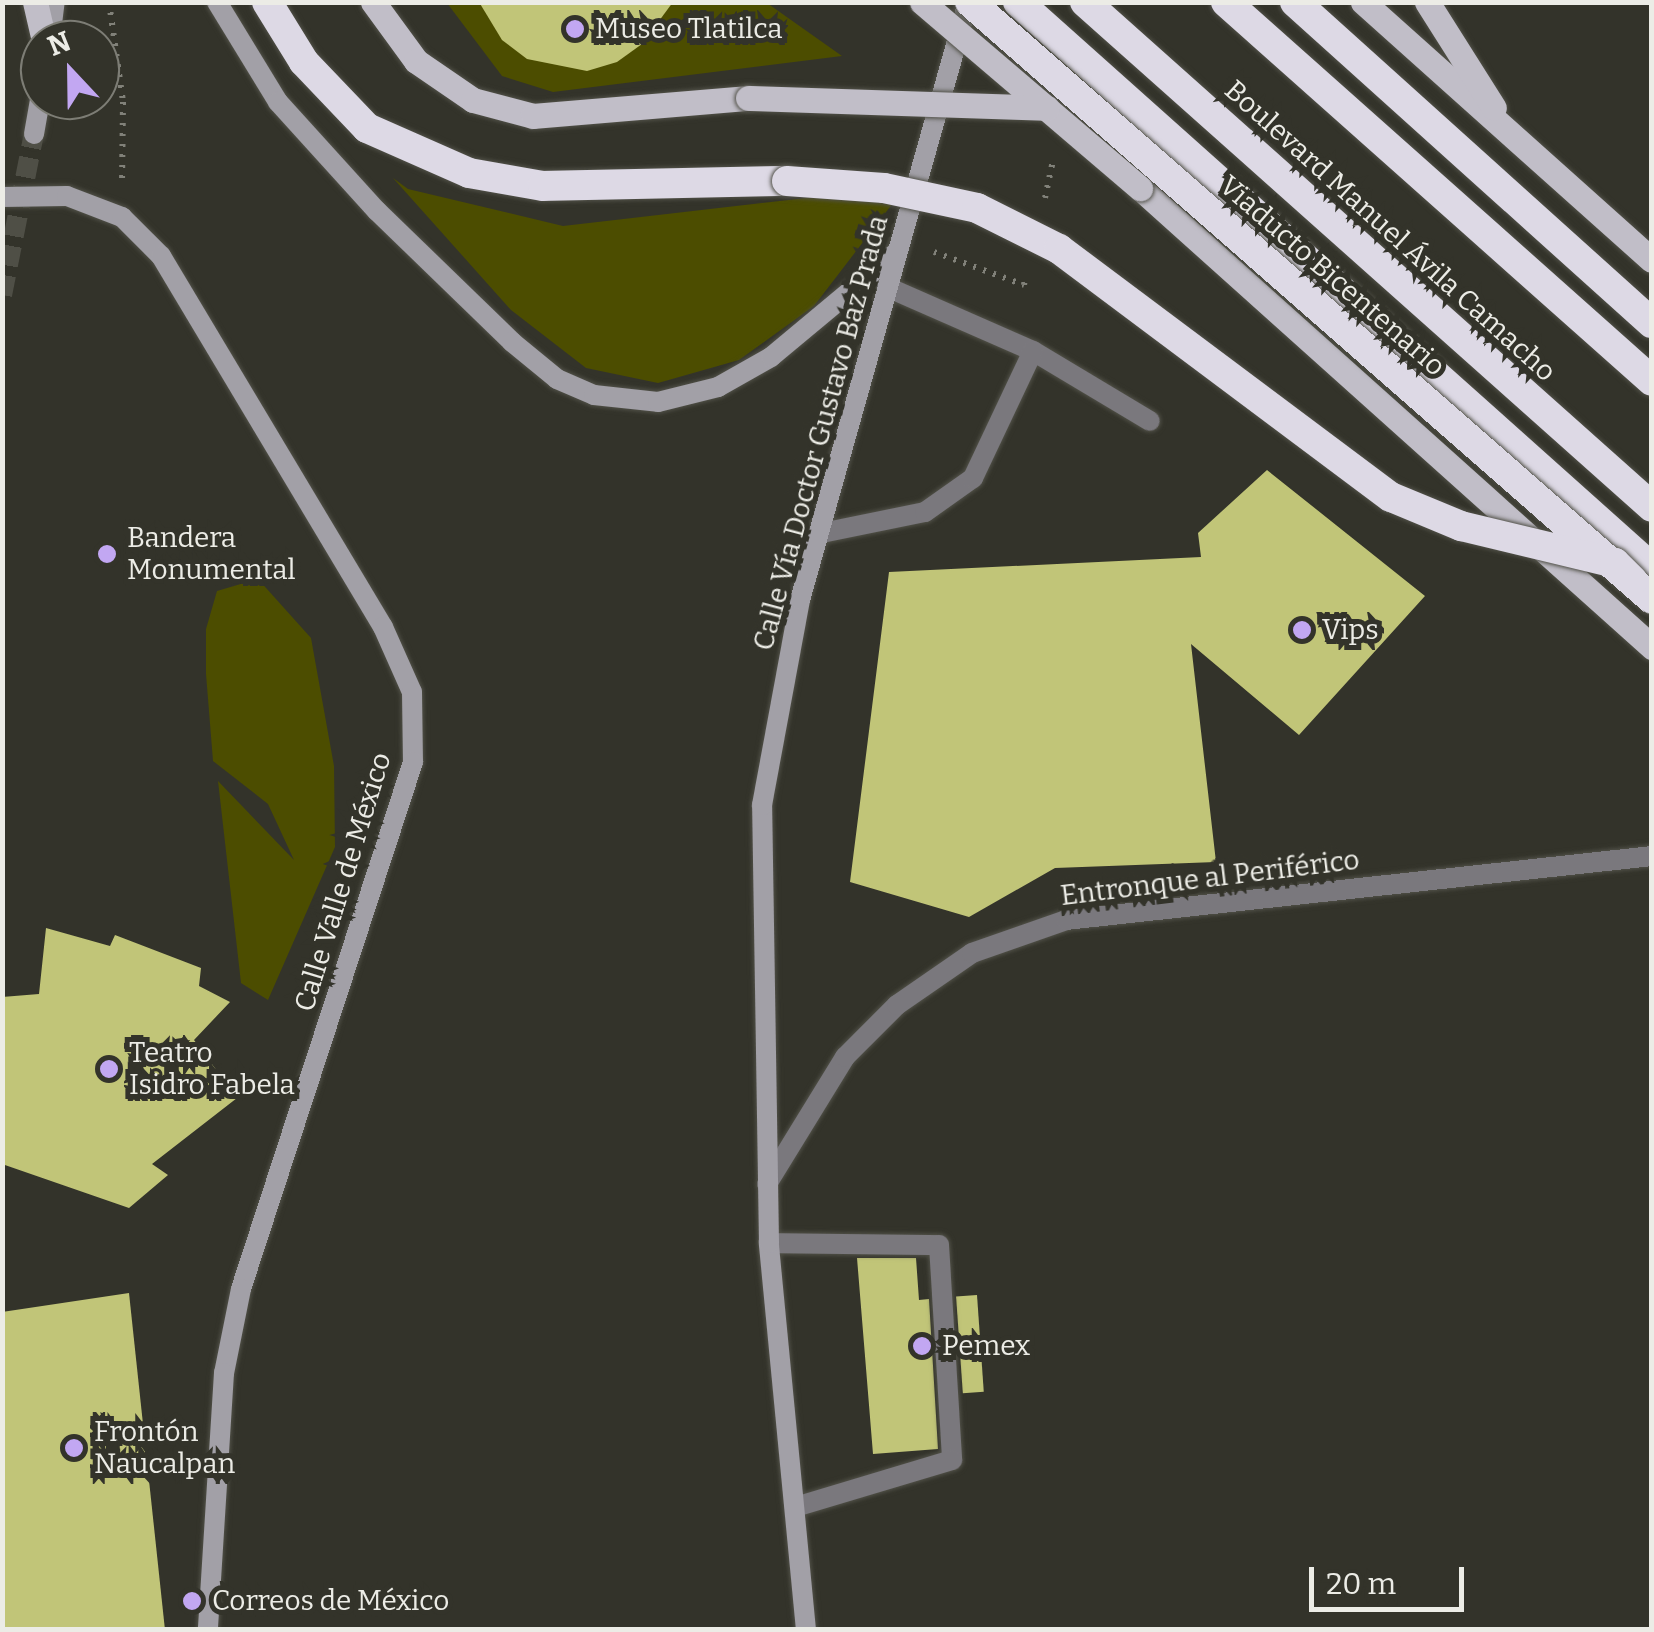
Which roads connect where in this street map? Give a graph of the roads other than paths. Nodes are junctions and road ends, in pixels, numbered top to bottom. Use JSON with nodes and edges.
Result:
{"nodes":[{"id":1,"x":217,"y":2,"type":"edge"},
{"id":2,"x":267,"y":2,"type":"edge"},
{"id":3,"x":373,"y":2,"type":"edge"},
{"id":4,"x":922,"y":2,"type":"edge"},
{"id":5,"x":969,"y":2,"type":"edge"},
{"id":6,"x":1018,"y":2,"type":"edge"},
{"id":7,"x":1084,"y":2,"type":"edge"},
{"id":8,"x":1226,"y":2,"type":"edge"},
{"id":9,"x":1295,"y":2,"type":"edge"},
{"id":10,"x":1363,"y":2,"type":"edge"},
{"id":11,"x":1427,"y":2,"type":"edge"},
{"id":12,"x":1047,"y":108,"type":"junction"},
{"id":13,"x":36,"y":120,"type":"edge"},
{"id":14,"x":34,"y":134,"type":"tunnel mouth"},
{"id":15,"x":1513,"y":138,"type":"junction"},
{"id":16,"x":2,"y":197,"type":"edge"},
{"id":17,"x":896,"y":253,"type":"junction"},
{"id":18,"x":1652,"y":260,"type":"edge"},
{"id":19,"x":887,"y":287,"type":"junction"},
{"id":20,"x":1652,"y":322,"type":"edge"},
{"id":21,"x":1033,"y":351,"type":"junction"},
{"id":22,"x":1652,"y":380,"type":"edge"},
{"id":23,"x":1150,"y":421,"type":"dead end"},
{"id":24,"x":1652,"y":507,"type":"edge"},
{"id":25,"x":817,"y":534,"type":"junction"},
{"id":26,"x":1645,"y":582,"type":"edge"},
{"id":27,"x":1652,"y":647,"type":"edge"},
{"id":28,"x":1652,"y":856,"type":"edge"},
{"id":29,"x":767,"y":1184,"type":"junction"},
{"id":30,"x":769,"y":1243,"type":"junction"},
{"id":31,"x":794,"y":1507,"type":"junction"},
{"id":32,"x":208,"y":1630,"type":"edge"},
{"id":33,"x":806,"y":1630,"type":"edge"}],
"edges":[{"from":1,"to":17,"type":"main road"},
{"from":2,"to":26,"type":"highway","bridge":true},
{"from":3,"to":12,"type":"main road","bridge":true},
{"from":4,"to":12,"type":"main road","bridge":true},
{"from":5,"to":17,"type":"main road","name":"Calle Vía Doctor Gustavo Baz Prada"},
{"from":5,"to":26,"type":"highway","name":"Viaducto Bicentenario","bridge":true},
{"from":6,"to":26,"type":"highway"},
{"from":7,"to":24,"type":"highway","name":"Boulevard Manuel Ávila Camacho"},
{"from":8,"to":22,"type":"highway"},
{"from":9,"to":20,"type":"highway"},
{"from":10,"to":15,"type":"main road"},
{"from":11,"to":15,"type":"main road"},
{"from":12,"to":27,"type":"main road","bridge":true},
{"from":13,"to":14,"type":"main road"},
{"from":15,"to":18,"type":"main road"},
{"from":16,"to":32,"type":"main road","name":"Calle Valle de México"},
{"from":17,"to":19,"type":"main road","name":"Calle Vía Doctor Gustavo Baz Prada"},
{"from":19,"to":21,"type":"street"},
{"from":19,"to":25,"type":"main road","name":"Calle Vía Doctor Gustavo Baz Prada"},
{"from":21,"to":23,"type":"street"},
{"from":21,"to":25,"type":"street"},
{"from":25,"to":29,"type":"main road","name":"Calle Vía Doctor Gustavo Baz Prada"},
{"from":28,"to":29,"type":"street","name":"Entronque al Periférico"},
{"from":29,"to":30,"type":"main road","name":"Calle Vía Doctor Gustavo Baz Prada"},
{"from":30,"to":31,"type":"main road","name":"Calle Vía Doctor Gustavo Baz Prada"},
{"from":30,"to":31,"type":"street"},
{"from":31,"to":33,"type":"main road","name":"Calle Vía Doctor Gustavo Baz Prada"}]}
